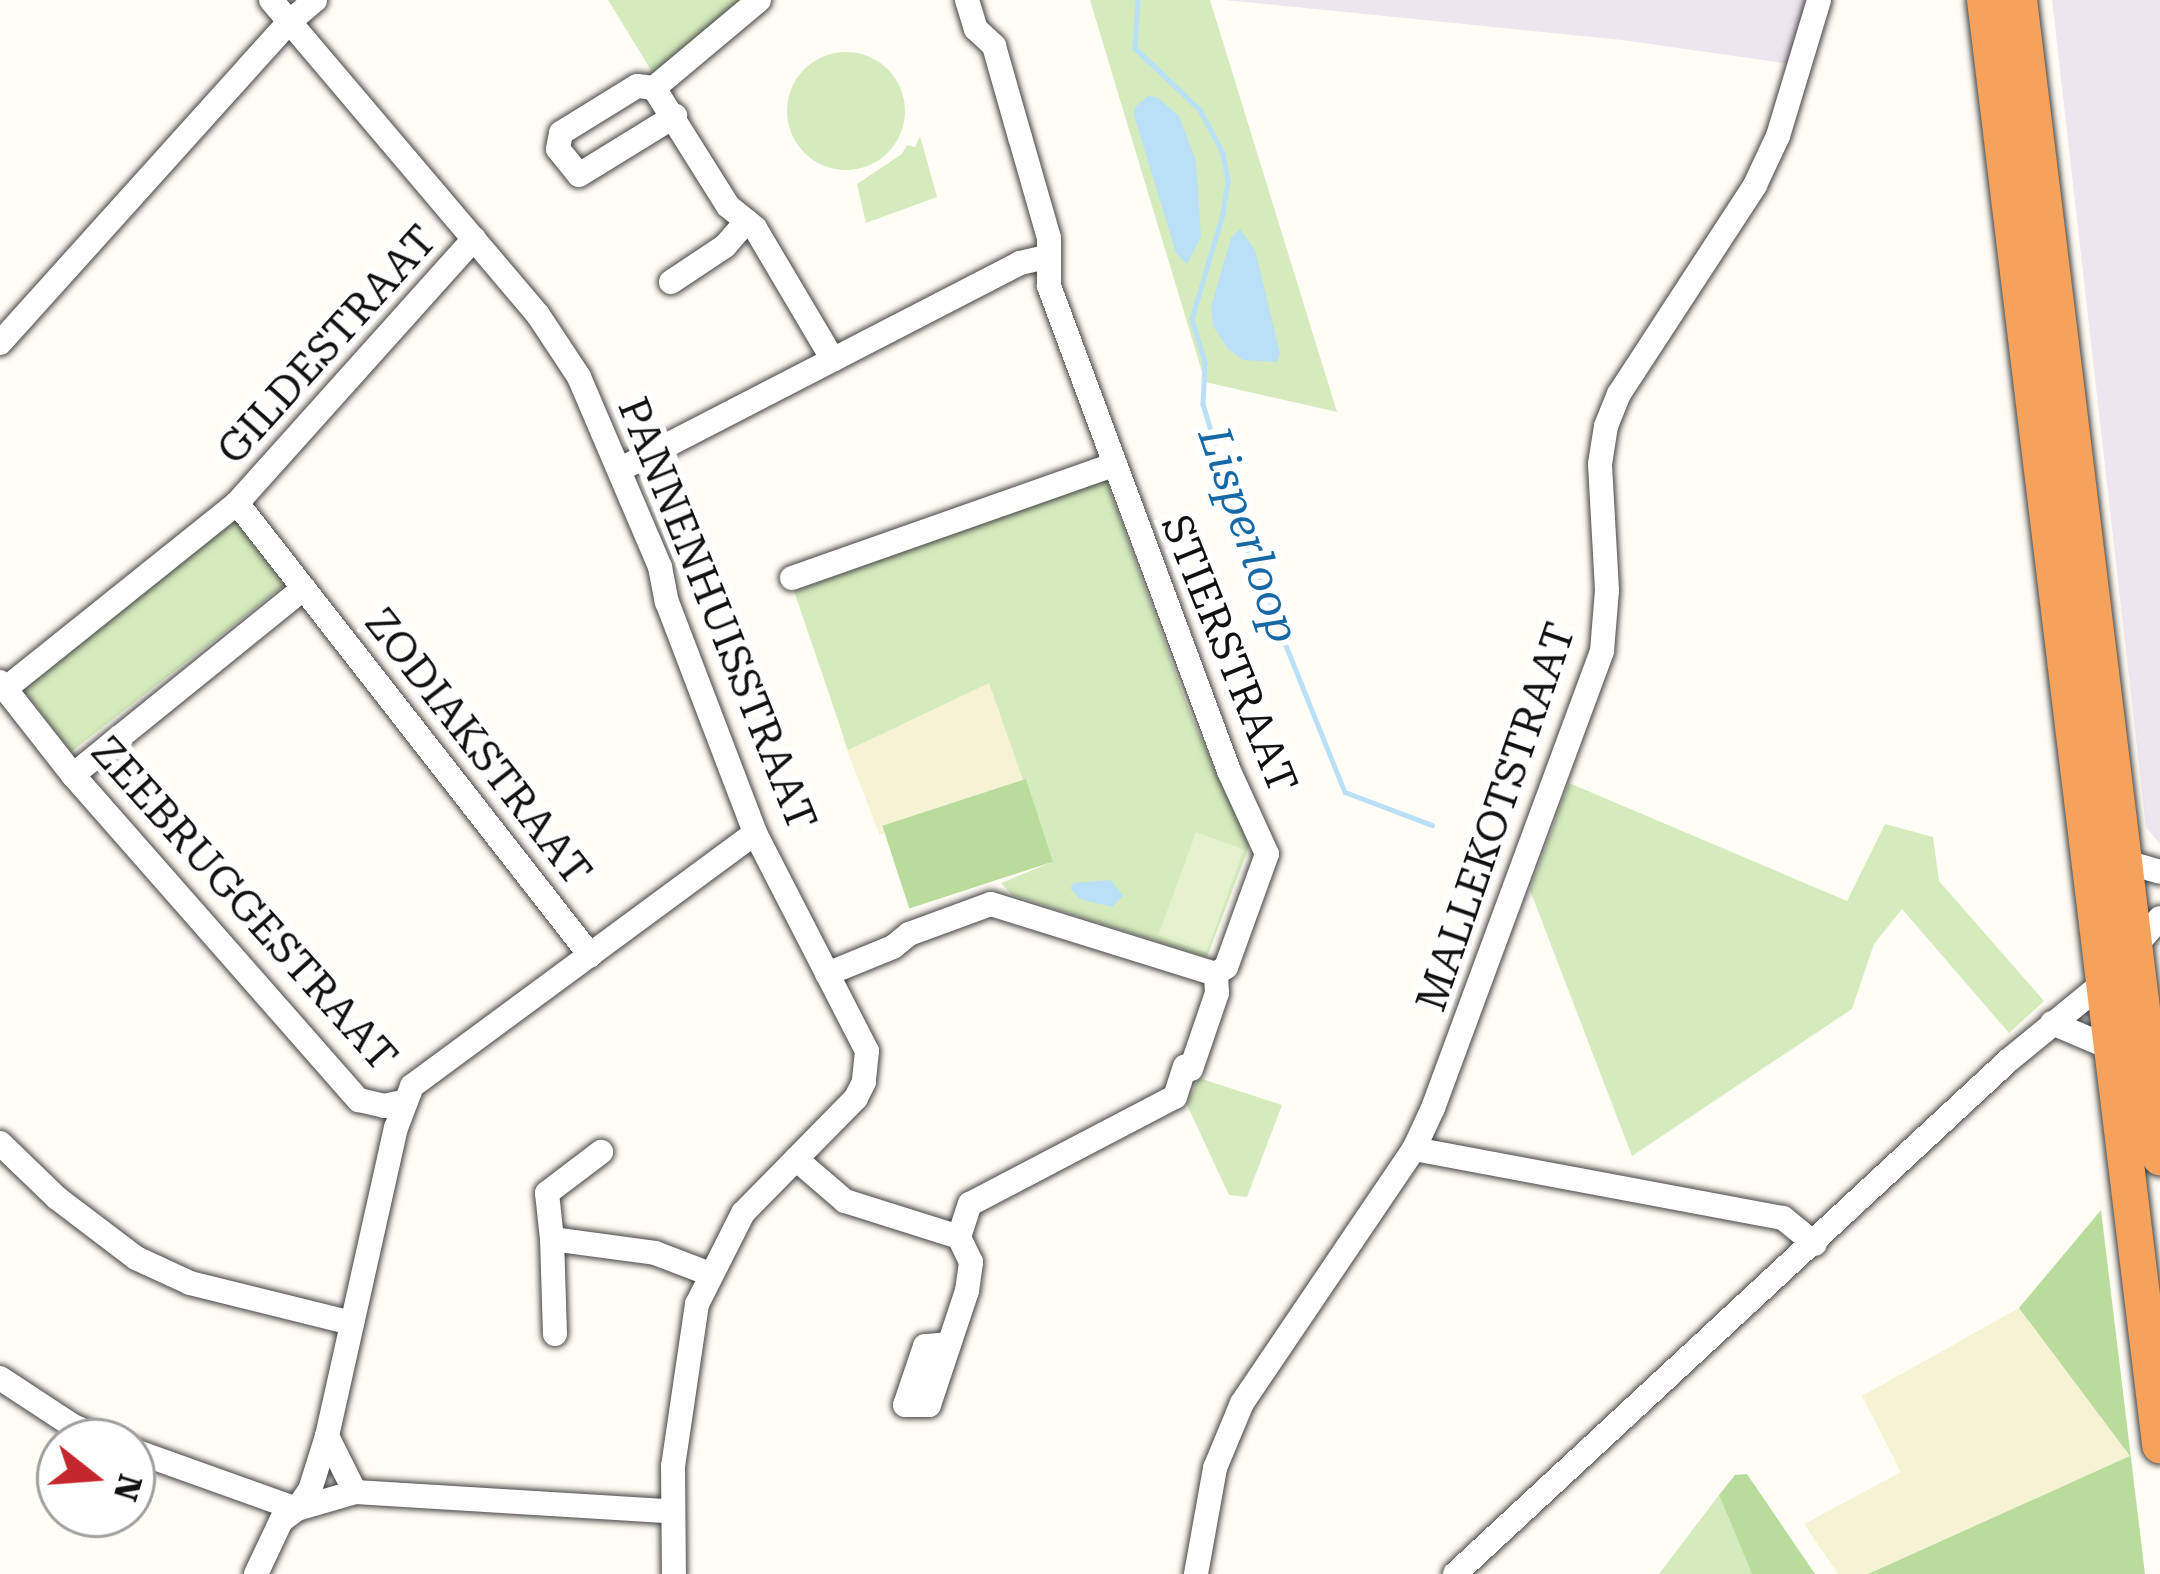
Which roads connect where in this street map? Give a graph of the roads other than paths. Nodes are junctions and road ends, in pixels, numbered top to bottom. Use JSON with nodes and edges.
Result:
{"nodes":[{"id":1,"x":271,"y":0,"type":"edge"},
{"id":2,"x":315,"y":0,"type":"edge"},
{"id":3,"x":968,"y":0,"type":"edge"},
{"id":4,"x":1819,"y":0,"type":"edge"},
{"id":5,"x":1985,"y":0,"type":"edge"},
{"id":6,"x":2019,"y":0,"type":"edge"},
{"id":7,"x":756,"y":1,"type":"edge"},
{"id":8,"x":289,"y":22,"type":"junction"},
{"id":9,"x":654,"y":88,"type":"junction"},
{"id":10,"x":675,"y":116,"type":"junction"},
{"id":11,"x":747,"y":221,"type":"junction"},
{"id":12,"x":474,"y":239,"type":"junction"},
{"id":13,"x":1047,"y":256,"type":"junction"},
{"id":14,"x":671,"y":282,"type":"dead end"},
{"id":15,"x":0,"y":343,"type":"edge"},
{"id":16,"x":832,"y":359,"type":"junction"},
{"id":17,"x":1113,"y":465,"type":"junction"},
{"id":18,"x":621,"y":469,"type":"junction"},
{"id":19,"x":237,"y":503,"type":"junction"},
{"id":20,"x":792,"y":578,"type":"dead end"},
{"id":21,"x":304,"y":588,"type":"junction"},
{"id":22,"x":4,"y":695,"type":"edge"},
{"id":23,"x":73,"y":775,"type":"junction"},
{"id":24,"x":754,"y":833,"type":"junction"},
{"id":25,"x":2143,"y":867,"type":"edge"},
{"id":26,"x":2160,"y":918,"type":"edge"},
{"id":27,"x":2134,"y":951,"type":"junction"},
{"id":28,"x":590,"y":955,"type":"junction"},
{"id":29,"x":827,"y":974,"type":"junction"},
{"id":30,"x":1216,"y":974,"type":"junction"},
{"id":31,"x":2103,"y":983,"type":"junction"},
{"id":32,"x":2052,"y":1023,"type":"junction"},
{"id":33,"x":2111,"y":1048,"type":"junction"},
{"id":34,"x":403,"y":1102,"type":"junction"},
{"id":35,"x":0,"y":1143,"type":"edge"},
{"id":36,"x":1414,"y":1149,"type":"junction"},
{"id":37,"x":601,"y":1152,"type":"dead end"},
{"id":38,"x":2160,"y":1157,"type":"edge"},
{"id":39,"x":796,"y":1159,"type":"junction"},
{"id":40,"x":959,"y":1237,"type":"junction"},
{"id":41,"x":551,"y":1239,"type":"junction"},
{"id":42,"x":1815,"y":1244,"type":"junction"},
{"id":43,"x":710,"y":1274,"type":"junction"},
{"id":44,"x":352,"y":1323,"type":"junction"},
{"id":45,"x":555,"y":1334,"type":"dead end"},
{"id":46,"x":949,"y":1344,"type":"dead end"},
{"id":47,"x":0,"y":1378,"type":"edge"},
{"id":48,"x":61,"y":1418,"type":"edge"},
{"id":49,"x":327,"y":1436,"type":"junction"},
{"id":50,"x":2160,"y":1445,"type":"edge"},
{"id":51,"x":156,"y":1459,"type":"edge"},
{"id":52,"x":355,"y":1492,"type":"junction"},
{"id":53,"x":297,"y":1509,"type":"junction"},
{"id":54,"x":670,"y":1510,"type":"junction"},
{"id":55,"x":256,"y":1574,"type":"edge"},
{"id":56,"x":674,"y":1574,"type":"edge"},
{"id":57,"x":1196,"y":1574,"type":"edge"},
{"id":58,"x":1455,"y":1574,"type":"edge"}],
"edges":[{"from":1,"to":8,"type":"street","name":"PANNENHUISSTRAAT"},
{"from":2,"to":8,"type":"street"},
{"from":3,"to":13,"type":"street","name":"STIERSTRAAT"},
{"from":4,"to":36,"type":"street","name":"MALLEKOTSTRAAT"},
{"from":5,"to":31,"type":"highway"},
{"from":6,"to":25,"type":"highway"},
{"from":7,"to":9,"type":"street"},
{"from":8,"to":12,"type":"street","name":"PANNENHUISSTRAAT"},
{"from":8,"to":15,"type":"street"},
{"from":9,"to":10,"type":"street"},
{"from":9,"to":10,"type":"street"},
{"from":10,"to":11,"type":"street"},
{"from":11,"to":14,"type":"street"},
{"from":11,"to":16,"type":"street"},
{"from":12,"to":18,"type":"street","name":"PANNENHUISSTRAAT"},
{"from":12,"to":19,"type":"street","name":"GILDESTRAAT"},
{"from":13,"to":16,"type":"street"},
{"from":13,"to":17,"type":"street","name":"STIERSTRAAT"},
{"from":16,"to":18,"type":"street"},
{"from":17,"to":20,"type":"street"},
{"from":17,"to":30,"type":"street","name":"STIERSTRAAT"},
{"from":18,"to":24,"type":"street","name":"PANNENHUISSTRAAT"},
{"from":19,"to":21,"type":"street","name":"ZODIAKSTRAAT"},
{"from":19,"to":22,"type":"street","name":"GILDESTRAAT"},
{"from":21,"to":23,"type":"street"},
{"from":21,"to":28,"type":"street","name":"ZODIAKSTRAAT"},
{"from":22,"to":23,"type":"street","name":"ZEEBRUGGESTRAAT"},
{"from":23,"to":34,"type":"street","name":"ZEEBRUGGESTRAAT"},
{"from":24,"to":28,"type":"street"},
{"from":24,"to":29,"type":"street","name":"PANNENHUISSTRAAT"},
{"from":25,"to":27,"type":"highway"},
{"from":26,"to":27,"type":"street"},
{"from":27,"to":31,"type":"street"},
{"from":27,"to":38,"type":"highway"},
{"from":28,"to":34,"type":"street"},
{"from":29,"to":30,"type":"street"},
{"from":29,"to":39,"type":"street","name":"PANNENHUISSTRAAT"},
{"from":30,"to":40,"type":"street","name":"STIERSTRAAT"},
{"from":31,"to":32,"type":"street"},
{"from":31,"to":33,"type":"highway"},
{"from":32,"to":33,"type":"street"},
{"from":32,"to":42,"type":"street"},
{"from":33,"to":50,"type":"highway"},
{"from":34,"to":44,"type":"street","name":"ZEEBRUGGESTRAAT"},
{"from":35,"to":44,"type":"street"},
{"from":36,"to":42,"type":"street"},
{"from":36,"to":57,"type":"street","name":"MALLEKOTSTRAAT"},
{"from":37,"to":41,"type":"street"},
{"from":39,"to":40,"type":"street"},
{"from":39,"to":43,"type":"street","name":"PANNENHUISSTRAAT"},
{"from":40,"to":46,"type":"street"},
{"from":41,"to":43,"type":"street"},
{"from":41,"to":45,"type":"street"},
{"from":42,"to":58,"type":"street"},
{"from":43,"to":54,"type":"street","name":"PANNENHUISSTRAAT"},
{"from":44,"to":49,"type":"street","name":"ZEEBRUGGESTRAAT"},
{"from":47,"to":48,"type":"street"},
{"from":49,"to":52,"type":"street"},
{"from":49,"to":53,"type":"street","name":"ZEEBRUGGESTRAAT"},
{"from":51,"to":53,"type":"street"},
{"from":52,"to":53,"type":"street"},
{"from":52,"to":54,"type":"street"},
{"from":53,"to":55,"type":"street","name":"ZEEBRUGGESTRAAT"},
{"from":54,"to":56,"type":"street","name":"PANNENHUISSTRAAT"}]}
